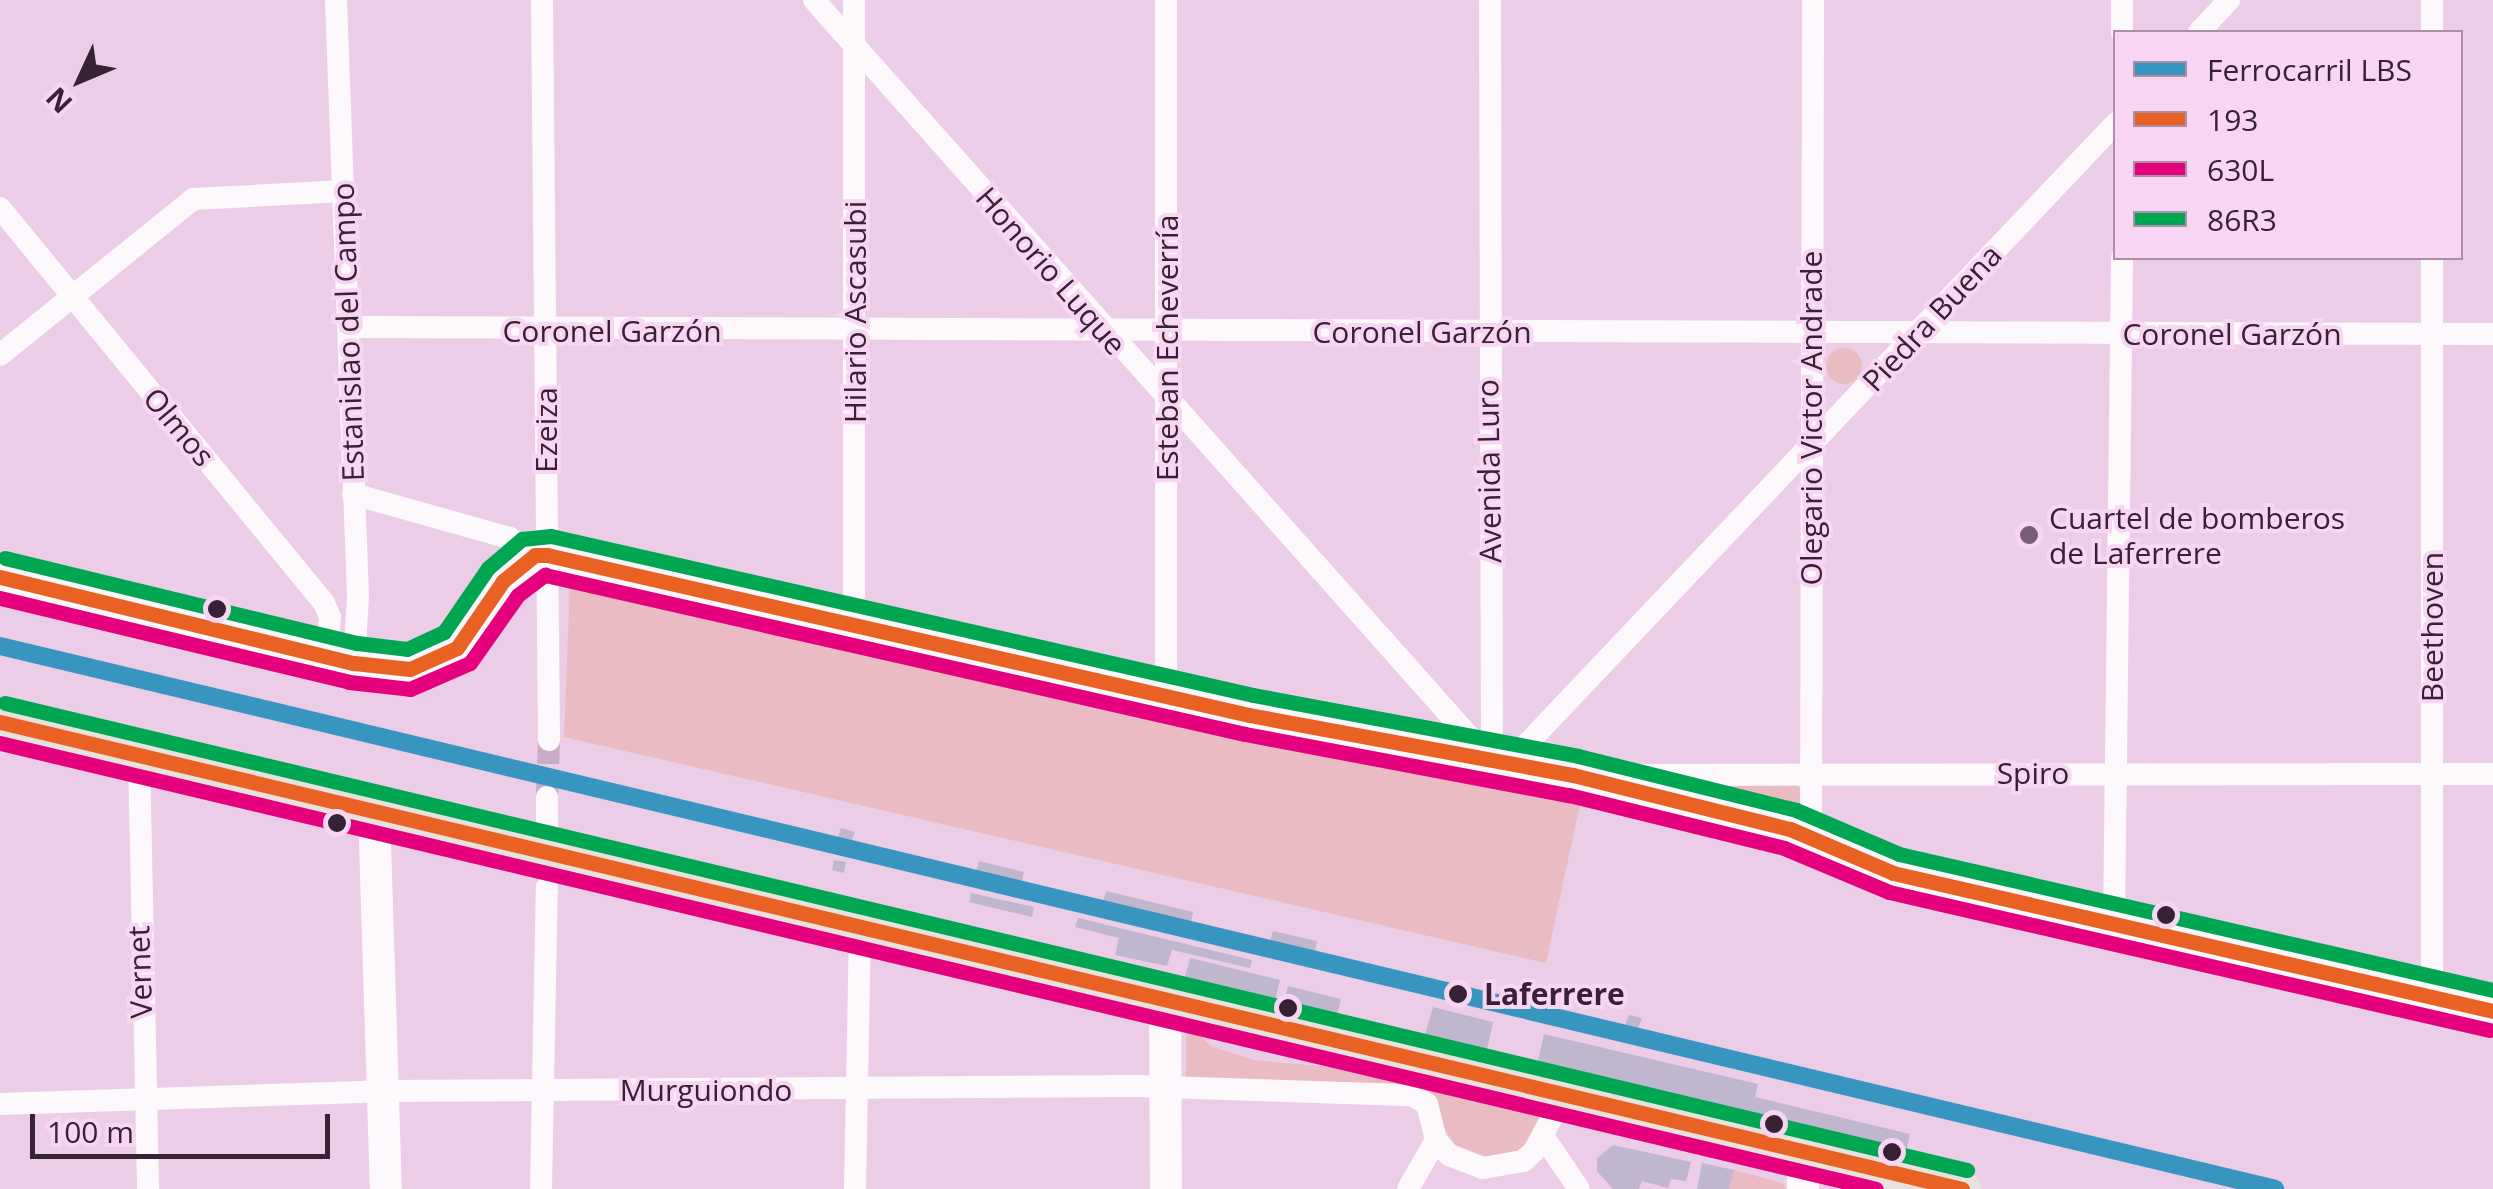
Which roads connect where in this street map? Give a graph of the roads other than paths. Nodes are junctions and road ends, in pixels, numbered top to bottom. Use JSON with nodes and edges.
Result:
{"nodes":[{"id":1,"x":336,"y":0,"type":"edge"},
{"id":2,"x":542,"y":0,"type":"edge"},
{"id":3,"x":814,"y":0,"type":"edge"},
{"id":4,"x":854,"y":0,"type":"edge"},
{"id":5,"x":1166,"y":0,"type":"edge"},
{"id":6,"x":1490,"y":0,"type":"edge"},
{"id":7,"x":1813,"y":0,"type":"edge"},
{"id":8,"x":2122,"y":0,"type":"edge"},
{"id":9,"x":2229,"y":0,"type":"edge"},
{"id":10,"x":2432,"y":0,"type":"edge"},
{"id":11,"x":2122,"y":30,"type":"edge"},
{"id":12,"x":2201,"y":30,"type":"edge"},
{"id":13,"x":2432,"y":30,"type":"edge"},
{"id":14,"x":855,"y":47,"type":"junction"},
{"id":15,"x":2113,"y":125,"type":"edge"},
{"id":16,"x":344,"y":191,"type":"junction"},
{"id":17,"x":0,"y":208,"type":"edge"},
{"id":18,"x":2122,"y":260,"type":"edge"},
{"id":19,"x":2432,"y":260,"type":"edge"},
{"id":20,"x":71,"y":297,"type":"junction"},
{"id":21,"x":351,"y":327,"type":"junction"},
{"id":22,"x":856,"y":330,"type":"junction"},
{"id":23,"x":1104,"y":330,"type":"junction"},
{"id":24,"x":546,"y":332,"type":"junction"},
{"id":25,"x":1166,"y":332,"type":"junction"},
{"id":26,"x":1488,"y":332,"type":"junction"},
{"id":27,"x":1812,"y":332,"type":"junction"},
{"id":28,"x":1918,"y":334,"type":"junction"},
{"id":29,"x":2123,"y":334,"type":"junction"},
{"id":30,"x":2493,"y":334,"type":"edge"},
{"id":31,"x":2432,"y":335,"type":"junction"},
{"id":32,"x":0,"y":355,"type":"edge"},
{"id":33,"x":1168,"y":404,"type":"junction"},
{"id":34,"x":1810,"y":447,"type":"junction"},
{"id":35,"x":353,"y":494,"type":"junction"},
{"id":36,"x":541,"y":555,"type":"junction"},
{"id":37,"x":0,"y":577,"type":"edge"},
{"id":38,"x":849,"y":622,"type":"junction"},
{"id":39,"x":341,"y":660,"type":"junction"},
{"id":40,"x":1166,"y":696,"type":"junction"},
{"id":41,"x":0,"y":722,"type":"edge"},
{"id":42,"x":549,"y":740,"type":"tunnel mouth"},
{"id":43,"x":139,"y":756,"type":"junction"},
{"id":44,"x":1492,"y":762,"type":"junction"},
{"id":45,"x":1809,"y":772,"type":"junction"},
{"id":46,"x":2118,"y":774,"type":"junction"},
{"id":47,"x":2493,"y":774,"type":"edge"},
{"id":48,"x":1573,"y":775,"type":"junction"},
{"id":49,"x":2432,"y":775,"type":"junction"},
{"id":50,"x":548,"y":797,"type":"tunnel mouth"},
{"id":51,"x":380,"y":811,"type":"junction"},
{"id":52,"x":1811,"y":836,"type":"junction"},
{"id":53,"x":555,"y":840,"type":"junction"},
{"id":54,"x":547,"y":887,"type":"dead end"},
{"id":55,"x":2114,"y":923,"type":"junction"},
{"id":56,"x":860,"y":925,"type":"junction"},
{"id":57,"x":1166,"y":997,"type":"junction"},
{"id":58,"x":2432,"y":997,"type":"junction"},
{"id":59,"x":2493,"y":1011,"type":"edge"},
{"id":60,"x":1166,"y":1087,"type":"junction"},
{"id":61,"x":856,"y":1090,"type":"junction"},
{"id":62,"x":383,"y":1091,"type":"junction"},
{"id":63,"x":541,"y":1091,"type":"junction"},
{"id":64,"x":1564,"y":1095,"type":"junction"},
{"id":65,"x":144,"y":1099,"type":"junction"},
{"id":66,"x":0,"y":1104,"type":"edge"},
{"id":67,"x":1545,"y":1139,"type":"junction"},
{"id":68,"x":1436,"y":1140,"type":"junction"},
{"id":69,"x":1802,"y":1151,"type":"junction"},
{"id":70,"x":1483,"y":1179,"type":"edge"},
{"id":71,"x":148,"y":1189,"type":"edge"},
{"id":72,"x":386,"y":1189,"type":"edge"},
{"id":73,"x":541,"y":1189,"type":"edge"},
{"id":74,"x":855,"y":1189,"type":"edge"},
{"id":75,"x":1166,"y":1189,"type":"edge"},
{"id":76,"x":1408,"y":1189,"type":"edge"},
{"id":77,"x":1579,"y":1189,"type":"edge"},
{"id":78,"x":1803,"y":1189,"type":"edge"},
{"id":79,"x":1962,"y":1189,"type":"edge"}],
"edges":[{"from":1,"to":16,"type":"street","name":"Estanislao del Campo"},
{"from":2,"to":24,"type":"street","name":"Ezeiza"},
{"from":3,"to":14,"type":"street","name":"Honorio Luque"},
{"from":4,"to":14,"type":"street","name":"Hilario Ascasubi"},
{"from":5,"to":25,"type":"street","name":"Esteban Echeverría"},
{"from":6,"to":26,"type":"street","name":"Avenida Luro"},
{"from":7,"to":27,"type":"street","name":"Olegario Victor Andrade"},
{"from":8,"to":11,"type":"street"},
{"from":9,"to":12,"type":"street"},
{"from":10,"to":13,"type":"street"},
{"from":14,"to":22,"type":"street","name":"Hilario Ascasubi"},
{"from":14,"to":23,"type":"street","name":"Honorio Luque"},
{"from":15,"to":28,"type":"street","name":"Piedra Buena"},
{"from":16,"to":20,"type":"street"},
{"from":16,"to":21,"type":"street","name":"Estanislao del Campo"},
{"from":17,"to":20,"type":"street","name":"Olmos"},
{"from":18,"to":29,"type":"street"},
{"from":19,"to":31,"type":"street","name":"Beethoven"},
{"from":20,"to":32,"type":"street"},
{"from":20,"to":39,"type":"street","name":"Olmos"},
{"from":21,"to":24,"type":"street","name":"Coronel Garzón"},
{"from":21,"to":35,"type":"street","name":"Estanislao del Campo"},
{"from":22,"to":23,"type":"street","name":"Coronel Garzón"},
{"from":22,"to":24,"type":"street","name":"Coronel Garzón"},
{"from":22,"to":38,"type":"street","name":"Hilario Ascasubi"},
{"from":23,"to":25,"type":"street","name":"Coronel Garzón"},
{"from":23,"to":33,"type":"street","name":"Honorio Luque"},
{"from":24,"to":36,"type":"street","name":"Ezeiza"},
{"from":25,"to":26,"type":"street","name":"Coronel Garzón"},
{"from":25,"to":33,"type":"street","name":"Esteban Echeverría"},
{"from":26,"to":27,"type":"street","name":"Coronel Garzón"},
{"from":26,"to":44,"type":"street","name":"Avenida Luro"},
{"from":27,"to":28,"type":"street","name":"Coronel Garzón"},
{"from":27,"to":34,"type":"street","name":"Olegario Victor Andrade"},
{"from":28,"to":29,"type":"street","name":"Coronel Garzón"},
{"from":28,"to":34,"type":"street","name":"Piedra Buena"},
{"from":29,"to":31,"type":"street","name":"Coronel Garzón"},
{"from":29,"to":46,"type":"street"},
{"from":30,"to":31,"type":"street","name":"Coronel Garzón"},
{"from":31,"to":49,"type":"street","name":"Beethoven"},
{"from":33,"to":40,"type":"street","name":"Esteban Echeverría"},
{"from":33,"to":44,"type":"street","name":"Honorio Luque"},
{"from":34,"to":44,"type":"street","name":"Piedra Buena"},
{"from":34,"to":45,"type":"street","name":"Olegario Victor Andrade"},
{"from":35,"to":36,"type":"street"},
{"from":35,"to":39,"type":"street","name":"Estanislao del Campo"},
{"from":36,"to":38,"type":"main road"},
{"from":36,"to":39,"type":"main road"},
{"from":36,"to":42,"type":"street","name":"Ezeiza"},
{"from":37,"to":39,"type":"main road"},
{"from":38,"to":40,"type":"main road"},
{"from":40,"to":44,"type":"main road"},
{"from":41,"to":43,"type":"main road"},
{"from":43,"to":51,"type":"main road"},
{"from":43,"to":65,"type":"street","name":"Vernet"},
{"from":44,"to":48,"type":"main road"},
{"from":45,"to":46,"type":"street","name":"Spiro"},
{"from":45,"to":48,"type":"street","name":"Spiro"},
{"from":45,"to":52,"type":"street","name":"Olegario Victor Andrade"},
{"from":46,"to":49,"type":"street","name":"Spiro"},
{"from":46,"to":55,"type":"street"},
{"from":47,"to":49,"type":"street","name":"Spiro"},
{"from":48,"to":52,"type":"main road"},
{"from":49,"to":58,"type":"street","name":"Beethoven"},
{"from":50,"to":53,"type":"street"},
{"from":51,"to":53,"type":"main road"},
{"from":51,"to":62,"type":"main road"},
{"from":52,"to":55,"type":"main road"},
{"from":53,"to":56,"type":"main road"},
{"from":53,"to":63,"type":"street"},
{"from":54,"to":63,"type":"street"},
{"from":55,"to":58,"type":"main road"},
{"from":56,"to":57,"type":"main road"},
{"from":56,"to":61,"type":"street"},
{"from":57,"to":60,"type":"main road"},
{"from":57,"to":64,"type":"main road"},
{"from":58,"to":59,"type":"main road"},
{"from":60,"to":61,"type":"street","name":"Murguiondo"},
{"from":60,"to":68,"type":"street","name":"Murguiondo"},
{"from":60,"to":75,"type":"main road"},
{"from":61,"to":63,"type":"street","name":"Murguiondo"},
{"from":61,"to":74,"type":"street"},
{"from":62,"to":63,"type":"street","name":"Murguiondo"},
{"from":62,"to":65,"type":"street","name":"Murguiondo"},
{"from":62,"to":72,"type":"main road"},
{"from":63,"to":73,"type":"street"},
{"from":64,"to":67,"type":"street"},
{"from":64,"to":69,"type":"main road"},
{"from":65,"to":66,"type":"street","name":"Murguiondo"},
{"from":65,"to":71,"type":"street","name":"Vernet"},
{"from":67,"to":70,"type":"street"},
{"from":67,"to":77,"type":"street"},
{"from":68,"to":70,"type":"street"},
{"from":68,"to":76,"type":"street"},
{"from":69,"to":78,"type":"main road"},
{"from":69,"to":79,"type":"main road"}]}
